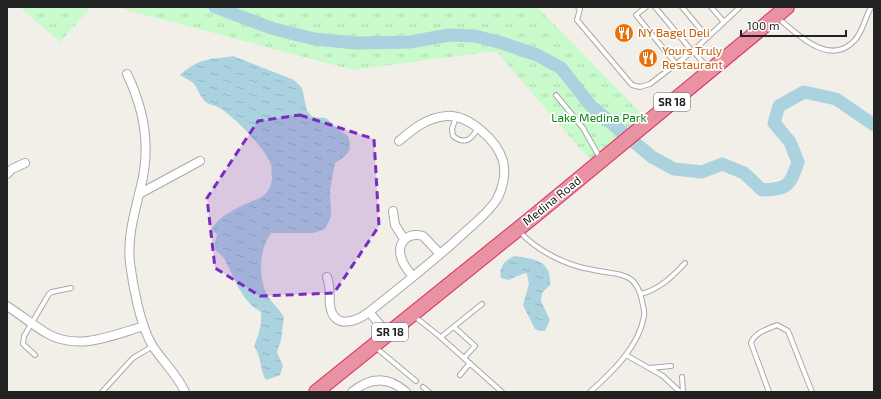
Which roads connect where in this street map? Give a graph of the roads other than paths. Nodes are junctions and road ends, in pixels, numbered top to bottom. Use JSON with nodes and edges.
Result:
{"nodes":[{"id":1,"x":646,"y":7,"type":"edge"},
{"id":2,"x":655,"y":7,"type":"edge"},
{"id":3,"x":682,"y":7,"type":"edge"},
{"id":4,"x":711,"y":7,"type":"edge"},
{"id":5,"x":787,"y":7,"type":"edge"},
{"id":6,"x":871,"y":7,"type":"edge"},
{"id":7,"x":580,"y":8,"type":"edge"},
{"id":8,"x":738,"y":8,"type":"edge"},
{"id":9,"x":776,"y":16,"type":"junction"},
{"id":10,"x":724,"y":22,"type":"junction"},
{"id":11,"x":707,"y":38,"type":"junction"},
{"id":12,"x":692,"y":51,"type":"junction"},
{"id":13,"x":676,"y":64,"type":"junction"},
{"id":14,"x":710,"y":71,"type":"junction"},
{"id":15,"x":127,"y":74,"type":"dead end"},
{"id":16,"x":556,"y":95,"type":"dead end"},
{"id":17,"x":456,"y":117,"type":"junction"},
{"id":18,"x":478,"y":128,"type":"junction"},
{"id":19,"x":399,"y":141,"type":"dead end"},
{"id":20,"x":607,"y":156,"type":"junction"},
{"id":21,"x":200,"y":161,"type":"dead end"},
{"id":22,"x":25,"y":163,"type":"dead end"},
{"id":23,"x":7,"y":174,"type":"edge"},
{"id":24,"x":139,"y":194,"type":"junction"},
{"id":25,"x":393,"y":211,"type":"dead end"},
{"id":26,"x":518,"y":229,"type":"junction"},
{"id":27,"x":404,"y":239,"type":"junction"},
{"id":28,"x":440,"y":254,"type":"junction"},
{"id":29,"x":685,"y":263,"type":"dead end"},
{"id":30,"x":413,"y":276,"type":"junction"},
{"id":31,"x":327,"y":277,"type":"dead end"},
{"id":32,"x":71,"y":288,"type":"dead end"},
{"id":33,"x":641,"y":294,"type":"junction"},
{"id":34,"x":482,"y":304,"type":"dead end"},
{"id":35,"x":7,"y":306,"type":"edge"},
{"id":36,"x":370,"y":312,"type":"junction"},
{"id":37,"x":412,"y":314,"type":"junction"},
{"id":38,"x":32,"y":322,"type":"junction"},
{"id":39,"x":144,"y":326,"type":"junction"},
{"id":40,"x":454,"y":327,"type":"junction"},
{"id":41,"x":388,"y":334,"type":"junction"},
{"id":42,"x":441,"y":337,"type":"junction"},
{"id":43,"x":373,"y":345,"type":"junction"},
{"id":44,"x":153,"y":346,"type":"junction"},
{"id":45,"x":35,"y":355,"type":"dead end"},
{"id":46,"x":626,"y":355,"type":"junction"},
{"id":47,"x":464,"y":358,"type":"junction"},
{"id":48,"x":470,"y":363,"type":"junction"},
{"id":49,"x":671,"y":366,"type":"dead end"},
{"id":50,"x":649,"y":368,"type":"junction"},
{"id":51,"x":460,"y":375,"type":"dead end"},
{"id":52,"x":682,"y":377,"type":"dead end"},
{"id":53,"x":416,"y":381,"type":"dead end"},
{"id":54,"x":423,"y":387,"type":"dead end"},
{"id":55,"x":354,"y":391,"type":"edge"},
{"id":56,"x":102,"y":392,"type":"edge"},
{"id":57,"x":185,"y":392,"type":"edge"},
{"id":58,"x":316,"y":392,"type":"edge"},
{"id":59,"x":406,"y":392,"type":"edge"},
{"id":60,"x":429,"y":392,"type":"edge"},
{"id":61,"x":502,"y":392,"type":"edge"},
{"id":62,"x":590,"y":392,"type":"edge"},
{"id":63,"x":681,"y":392,"type":"edge"},
{"id":64,"x":769,"y":392,"type":"edge"},
{"id":65,"x":812,"y":392,"type":"edge"}],
"edges":[{"from":1,"to":13,"type":"lane"},
{"from":2,"to":12,"type":"lane"},
{"from":3,"to":11,"type":"lane"},
{"from":4,"to":10,"type":"lane"},
{"from":5,"to":9,"type":"highway","name":"Medina Road","number":"SR 18"},
{"from":6,"to":9,"type":"lane"},
{"from":7,"to":13,"type":"lane"},
{"from":8,"to":10,"type":"lane"},
{"from":9,"to":14,"type":"highway","name":"Medina Road","number":"SR 18"},
{"from":10,"to":11,"type":"lane"},
{"from":11,"to":12,"type":"lane"},
{"from":12,"to":13,"type":"lane"},
{"from":12,"to":14,"type":"lane"},
{"from":14,"to":20,"type":"highway","name":"Medina Road","number":"SR 18"},
{"from":15,"to":24,"type":"street"},
{"from":16,"to":20,"type":"lane"},
{"from":17,"to":18,"type":"street"},
{"from":17,"to":18,"type":"lane"},
{"from":17,"to":19,"type":"street"},
{"from":18,"to":28,"type":"street"},
{"from":20,"to":26,"type":"highway","name":"Medina Road","number":"SR 18"},
{"from":21,"to":24,"type":"street"},
{"from":22,"to":23,"type":"street"},
{"from":24,"to":39,"type":"street"},
{"from":25,"to":27,"type":"street"},
{"from":26,"to":33,"type":"lane"},
{"from":26,"to":37,"type":"highway","name":"Medina Road","number":"SR 18"},
{"from":27,"to":28,"type":"street"},
{"from":27,"to":30,"type":"street"},
{"from":28,"to":30,"type":"street"},
{"from":29,"to":33,"type":"lane"},
{"from":30,"to":36,"type":"street"},
{"from":31,"to":36,"type":"street"},
{"from":32,"to":38,"type":"lane"},
{"from":33,"to":46,"type":"lane"},
{"from":34,"to":40,"type":"lane"},
{"from":35,"to":38,"type":"street"},
{"from":36,"to":41,"type":"street"},
{"from":37,"to":41,"type":"highway","name":"Medina Road","number":"SR 18"},
{"from":37,"to":42,"type":"lane"},
{"from":38,"to":39,"type":"street"},
{"from":38,"to":45,"type":"lane"},
{"from":39,"to":44,"type":"street"},
{"from":40,"to":42,"type":"lane"},
{"from":40,"to":47,"type":"lane"},
{"from":41,"to":43,"type":"highway","name":"Medina Road","number":"SR 18"},
{"from":42,"to":47,"type":"lane"},
{"from":43,"to":53,"type":"lane"},
{"from":43,"to":58,"type":"highway","name":"Medina Road","number":"SR 18"},
{"from":44,"to":56,"type":"lane"},
{"from":44,"to":57,"type":"street"},
{"from":46,"to":50,"type":"lane"},
{"from":46,"to":62,"type":"lane"},
{"from":47,"to":48,"type":"lane"},
{"from":48,"to":51,"type":"lane"},
{"from":48,"to":61,"type":"lane"},
{"from":49,"to":50,"type":"lane"},
{"from":50,"to":63,"type":"lane"},
{"from":52,"to":63,"type":"lane"},
{"from":54,"to":60,"type":"lane"},
{"from":55,"to":59,"type":"street"},
{"from":64,"to":65,"type":"lane"}]}
